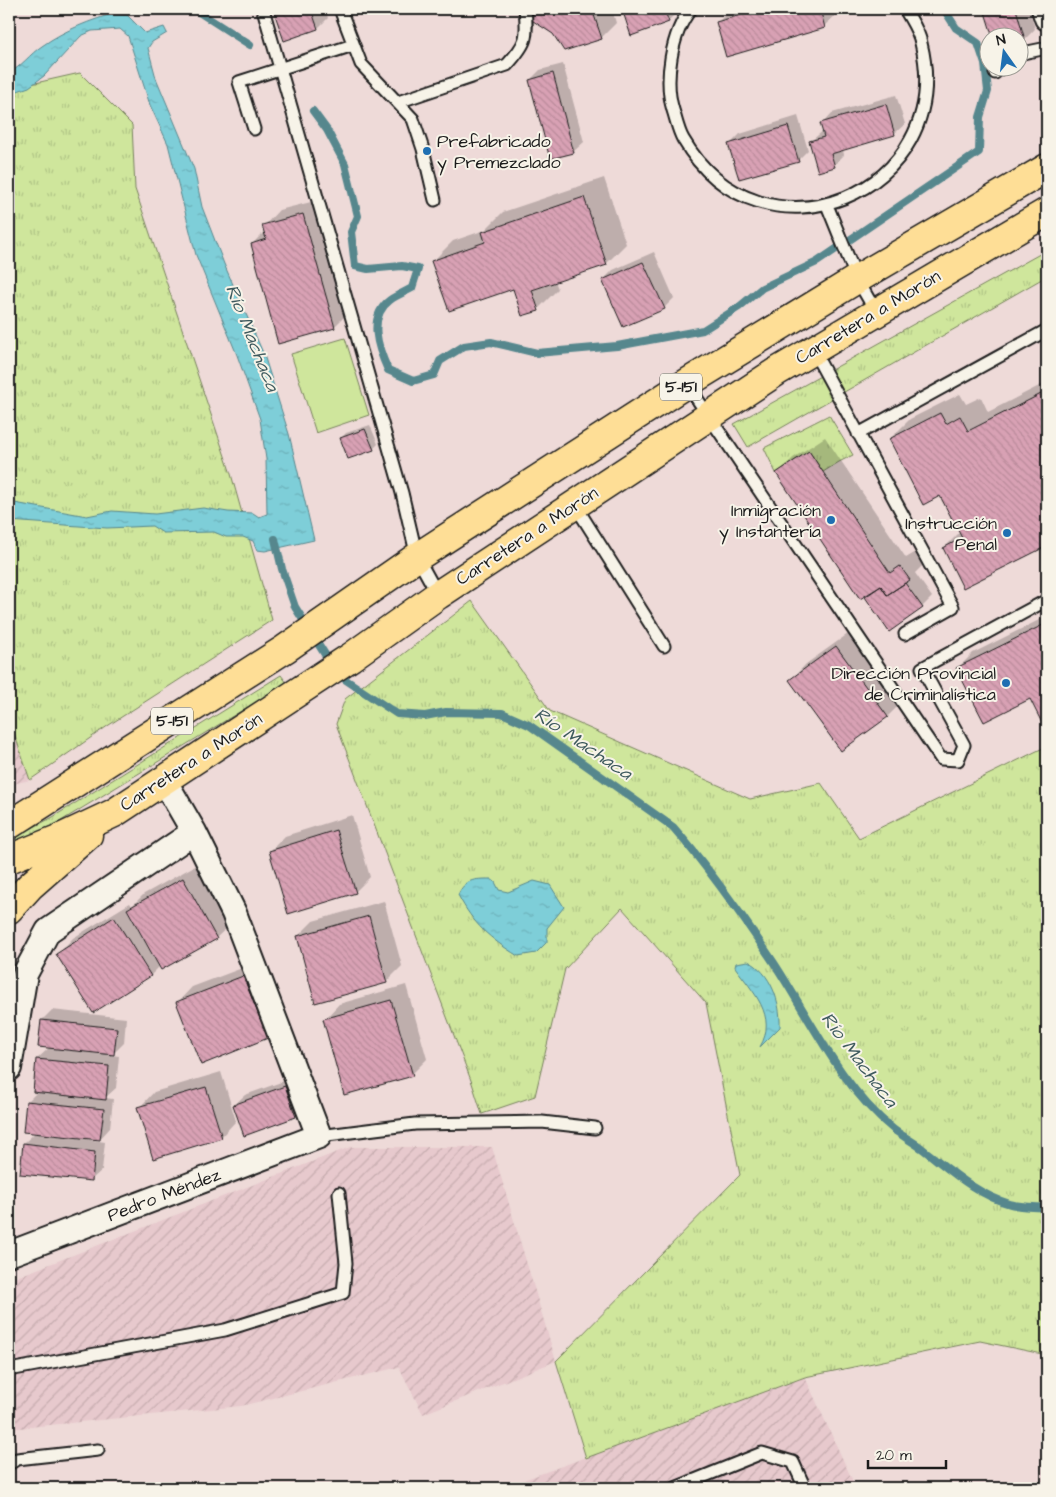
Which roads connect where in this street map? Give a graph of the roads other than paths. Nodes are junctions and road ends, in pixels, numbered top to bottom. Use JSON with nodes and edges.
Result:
{"nodes":[{"id":1,"x":263,"y":9,"type":"edge"},
{"id":2,"x":340,"y":9,"type":"edge"},
{"id":3,"x":525,"y":9,"type":"edge"},
{"id":4,"x":690,"y":9,"type":"edge"},
{"id":5,"x":905,"y":9,"type":"edge"},
{"id":6,"x":1044,"y":9,"type":"edge"},
{"id":7,"x":1047,"y":18,"type":"edge"},
{"id":8,"x":353,"y":45,"type":"junction"},
{"id":9,"x":1047,"y":48,"type":"edge"},
{"id":10,"x":1028,"y":52,"type":"edge"},
{"id":11,"x":280,"y":68,"type":"junction"},
{"id":12,"x":398,"y":102,"type":"junction"},
{"id":13,"x":254,"y":129,"type":"dead end"},
{"id":14,"x":1047,"y":168,"type":"edge"},
{"id":15,"x":435,"y":200,"type":"dead end"},
{"id":16,"x":827,"y":205,"type":"junction"},
{"id":17,"x":1047,"y":212,"type":"edge"},
{"id":18,"x":852,"y":267,"type":"junction"},
{"id":19,"x":876,"y":312,"type":"junction"},
{"id":20,"x":1047,"y":330,"type":"edge"},
{"id":21,"x":813,"y":350,"type":"junction"},
{"id":22,"x":687,"y":383,"type":"junction"},
{"id":23,"x":709,"y":416,"type":"junction"},
{"id":24,"x":858,"y":434,"type":"junction"},
{"id":25,"x":575,"y":505,"type":"junction"},
{"id":26,"x":417,"y":557,"type":"junction"},
{"id":27,"x":438,"y":595,"type":"junction"},
{"id":28,"x":1047,"y":600,"type":"edge"},
{"id":29,"x":905,"y":634,"type":"dead end"},
{"id":30,"x":664,"y":646,"type":"dead end"},
{"id":31,"x":164,"y":780,"type":"junction"},
{"id":32,"x":114,"y":813,"type":"junction"},
{"id":33,"x":9,"y":825,"type":"edge"},
{"id":34,"x":194,"y":832,"type":"junction"},
{"id":35,"x":9,"y":859,"type":"edge"},
{"id":36,"x":9,"y":909,"type":"edge"},
{"id":37,"x":9,"y":1068,"type":"edge"},
{"id":38,"x":595,"y":1128,"type":"dead end"},
{"id":39,"x":319,"y":1136,"type":"junction"},
{"id":40,"x":339,"y":1193,"type":"dead end"},
{"id":41,"x":9,"y":1254,"type":"edge"},
{"id":42,"x":9,"y":1370,"type":"edge"},
{"id":43,"x":98,"y":1450,"type":"dead end"},
{"id":44,"x":9,"y":1464,"type":"edge"},
{"id":45,"x":675,"y":1488,"type":"edge"},
{"id":46,"x":805,"y":1488,"type":"edge"}],
"edges":[{"from":1,"to":11,"type":"lane"},
{"from":2,"to":8,"type":"lane"},
{"from":3,"to":12,"type":"lane"},
{"from":4,"to":16,"type":"lane"},
{"from":5,"to":16,"type":"lane"},
{"from":6,"to":7,"type":"street"},
{"from":8,"to":11,"type":"lane"},
{"from":8,"to":12,"type":"lane"},
{"from":9,"to":10,"type":"lane"},
{"from":11,"to":13,"type":"lane"},
{"from":11,"to":26,"type":"lane"},
{"from":12,"to":15,"type":"lane"},
{"from":14,"to":18,"type":"main road","number":"5-151"},
{"from":16,"to":18,"type":"lane"},
{"from":17,"to":19,"type":"main road","name":"Carretera a Morón","number":"5-151"},
{"from":18,"to":19,"type":"lane"},
{"from":18,"to":22,"type":"main road","number":"5-151"},
{"from":19,"to":21,"type":"main road","name":"Carretera a Morón","number":"5-151"},
{"from":20,"to":24,"type":"lane"},
{"from":21,"to":23,"type":"main road","name":"Carretera a Morón","number":"5-151"},
{"from":21,"to":24,"type":"lane"},
{"from":22,"to":23,"type":"lane"},
{"from":22,"to":26,"type":"main road","number":"5-151"},
{"from":23,"to":25,"type":"main road","name":"Carretera a Morón","number":"5-151"},
{"from":23,"to":28,"type":"lane"},
{"from":24,"to":29,"type":"lane"},
{"from":25,"to":27,"type":"main road","name":"Carretera a Morón","number":"5-151"},
{"from":25,"to":30,"type":"lane"},
{"from":26,"to":27,"type":"lane"},
{"from":26,"to":33,"type":"main road","number":"5-151"},
{"from":27,"to":31,"type":"main road","name":"Carretera a Morón","number":"5-151"},
{"from":31,"to":32,"type":"main road","name":"Carretera a Morón","number":"5-151"},
{"from":31,"to":34,"type":"street"},
{"from":32,"to":35,"type":"main road","name":"Carretera a Morón","number":"5-151"},
{"from":32,"to":36,"type":"main road","number":"5-151"},
{"from":34,"to":37,"type":"street"},
{"from":34,"to":39,"type":"street"},
{"from":38,"to":39,"type":"lane"},
{"from":39,"to":41,"type":"street","name":"Pedro Méndez"},
{"from":40,"to":42,"type":"lane"},
{"from":43,"to":44,"type":"lane"},
{"from":45,"to":46,"type":"lane"}]}
